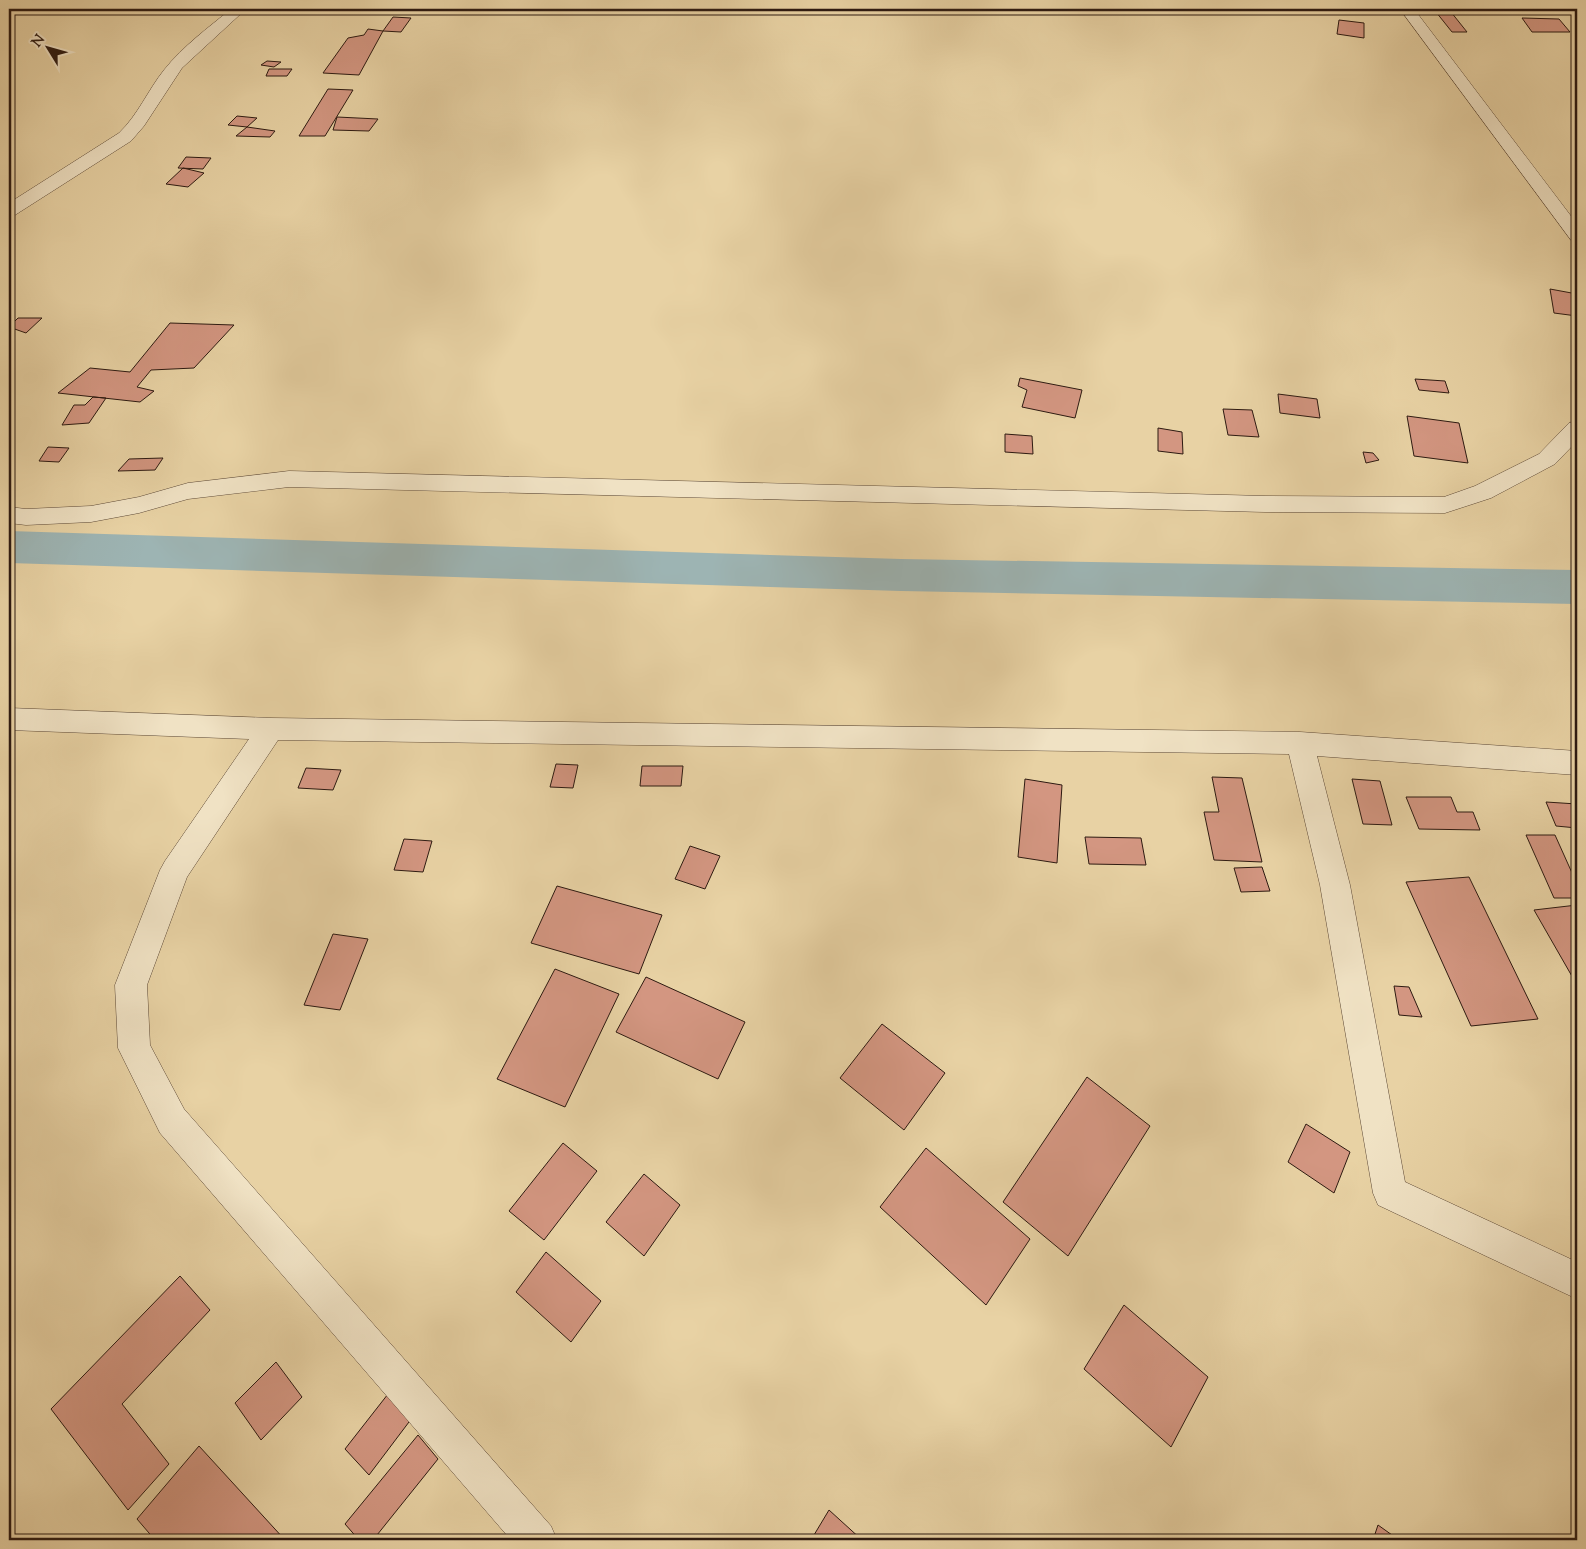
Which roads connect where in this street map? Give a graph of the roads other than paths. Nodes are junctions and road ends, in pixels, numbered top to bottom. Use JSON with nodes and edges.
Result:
{"nodes":[{"id":1,"x":239,"y":9,"type":"edge"},
{"id":2,"x":1408,"y":9,"type":"edge"},
{"id":3,"x":9,"y":211,"type":"edge"},
{"id":4,"x":1577,"y":236,"type":"edge"},
{"id":5,"x":1577,"y":428,"type":"edge"},
{"id":6,"x":9,"y":514,"type":"edge"},
{"id":7,"x":9,"y":719,"type":"edge"},
{"id":8,"x":271,"y":729,"type":"junction"},
{"id":9,"x":1300,"y":743,"type":"junction"},
{"id":10,"x":1577,"y":763,"type":"edge"},
{"id":11,"x":1577,"y":1281,"type":"edge"},
{"id":12,"x":537,"y":1540,"type":"edge"}],
"edges":[{"from":1,"to":3,"type":"street"},
{"from":2,"to":4,"type":"street"},
{"from":5,"to":6,"type":"street"},
{"from":7,"to":8,"type":"street"},
{"from":8,"to":9,"type":"street"},
{"from":8,"to":12,"type":"street"},
{"from":9,"to":10,"type":"street"},
{"from":9,"to":11,"type":"street"}]}
